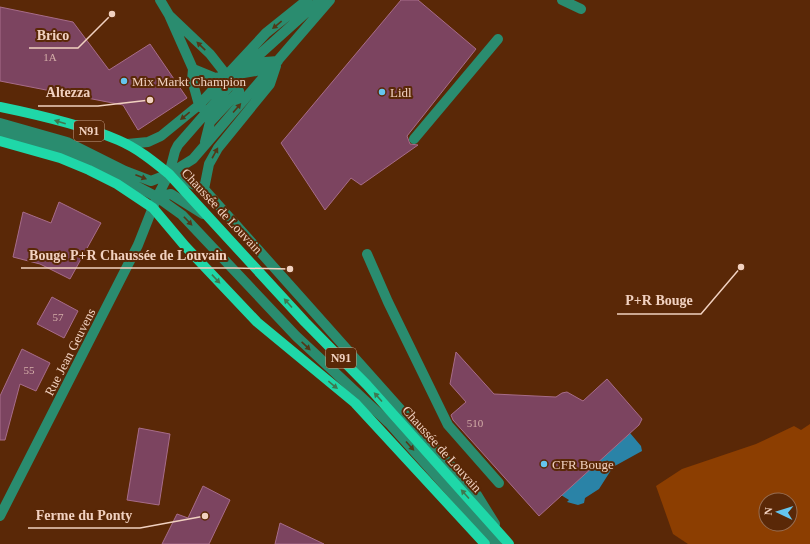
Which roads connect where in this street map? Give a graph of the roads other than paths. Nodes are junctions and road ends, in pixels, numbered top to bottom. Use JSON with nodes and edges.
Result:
{"nodes":[{"id":1,"x":160,"y":0,"type":"edge"},
{"id":2,"x":307,"y":0,"type":"edge"},
{"id":3,"x":320,"y":0,"type":"edge"},
{"id":4,"x":330,"y":0,"type":"edge"},
{"id":5,"x":562,"y":0,"type":"edge"},
{"id":6,"x":581,"y":9,"type":"dead end"},
{"id":7,"x":169,"y":15,"type":"junction"},
{"id":8,"x":498,"y":39,"type":"dead end"},
{"id":9,"x":278,"y":61,"type":"junction"},
{"id":10,"x":193,"y":69,"type":"junction"},
{"id":11,"x":242,"y":73,"type":"junction"},
{"id":12,"x":230,"y":78,"type":"junction"},
{"id":13,"x":0,"y":107,"type":"edge"},
{"id":14,"x":203,"y":108,"type":"junction"},
{"id":15,"x":0,"y":124,"type":"edge"},
{"id":16,"x":0,"y":132,"type":"edge"},
{"id":17,"x":414,"y":139,"type":"dead end"},
{"id":18,"x":0,"y":141,"type":"edge"},
{"id":19,"x":127,"y":144,"type":"junction"},
{"id":20,"x":204,"y":145,"type":"junction"},
{"id":21,"x":170,"y":174,"type":"junction"},
{"id":22,"x":204,"y":190,"type":"junction"},
{"id":23,"x":157,"y":198,"type":"junction"},
{"id":24,"x":153,"y":208,"type":"junction"},
{"id":25,"x":213,"y":220,"type":"junction"},
{"id":26,"x":367,"y":254,"type":"dead end"},
{"id":27,"x":499,"y":483,"type":"dead end"},
{"id":28,"x":0,"y":516,"type":"edge"},
{"id":29,"x":499,"y":539,"type":"edge"},
{"id":30,"x":485,"y":544,"type":"edge"},
{"id":31,"x":508,"y":544,"type":"edge"}],
"edges":[{"from":1,"to":7,"type":"street"},
{"from":2,"to":12,"type":"street","one_way":true},
{"from":3,"to":11,"type":"street"},
{"from":4,"to":9,"type":"street"},
{"from":5,"to":6,"type":"street"},
{"from":7,"to":10,"type":"street"},
{"from":12,"to":7,"type":"street","one_way":true},
{"from":8,"to":17,"type":"street"},
{"from":9,"to":11,"type":"street"},
{"from":20,"to":9,"type":"street","one_way":true},
{"from":22,"to":9,"type":"street","one_way":true},
{"from":10,"to":12,"type":"street"},
{"from":10,"to":14,"type":"street"},
{"from":11,"to":12,"type":"street"},
{"from":12,"to":14,"type":"street"},
{"from":12,"to":20,"type":"street"},
{"from":19,"to":13,"type":"main road","name":"Chaussée de Louvain","number":"N91","one_way":true},
{"from":14,"to":19,"type":"street","one_way":true},
{"from":14,"to":21,"type":"street"},
{"from":15,"to":21,"type":"street","one_way":true},
{"from":16,"to":23,"type":"street","name":"Chaussée de Louvain"},
{"from":18,"to":24,"type":"main road","number":"N91"},
{"from":19,"to":21,"type":"main road","name":"Chaussée de Louvain","number":"N91"},
{"from":20,"to":21,"type":"street"},
{"from":21,"to":22,"type":"street"},
{"from":21,"to":23,"type":"street","name":"Rue Jean Geuvens"},
{"from":21,"to":25,"type":"main road","name":"Chaussée de Louvain","number":"N91"},
{"from":22,"to":29,"type":"street"},
{"from":23,"to":24,"type":"street","name":"Rue Jean Geuvens"},
{"from":23,"to":25,"type":"street"},
{"from":23,"to":29,"type":"street","name":"Chaussée de Louvain","number":"N91","one_way":true},
{"from":24,"to":28,"type":"street","name":"Rue Jean Geuvens"},
{"from":24,"to":30,"type":"main road","number":"N91","one_way":true},
{"from":29,"to":25,"type":"main road","name":"Chaussée de Louvain","number":"N91","one_way":true},
{"from":26,"to":27,"type":"street"},
{"from":29,"to":31,"type":"main road","name":"Chaussée de Louvain","number":"N91"}]}
